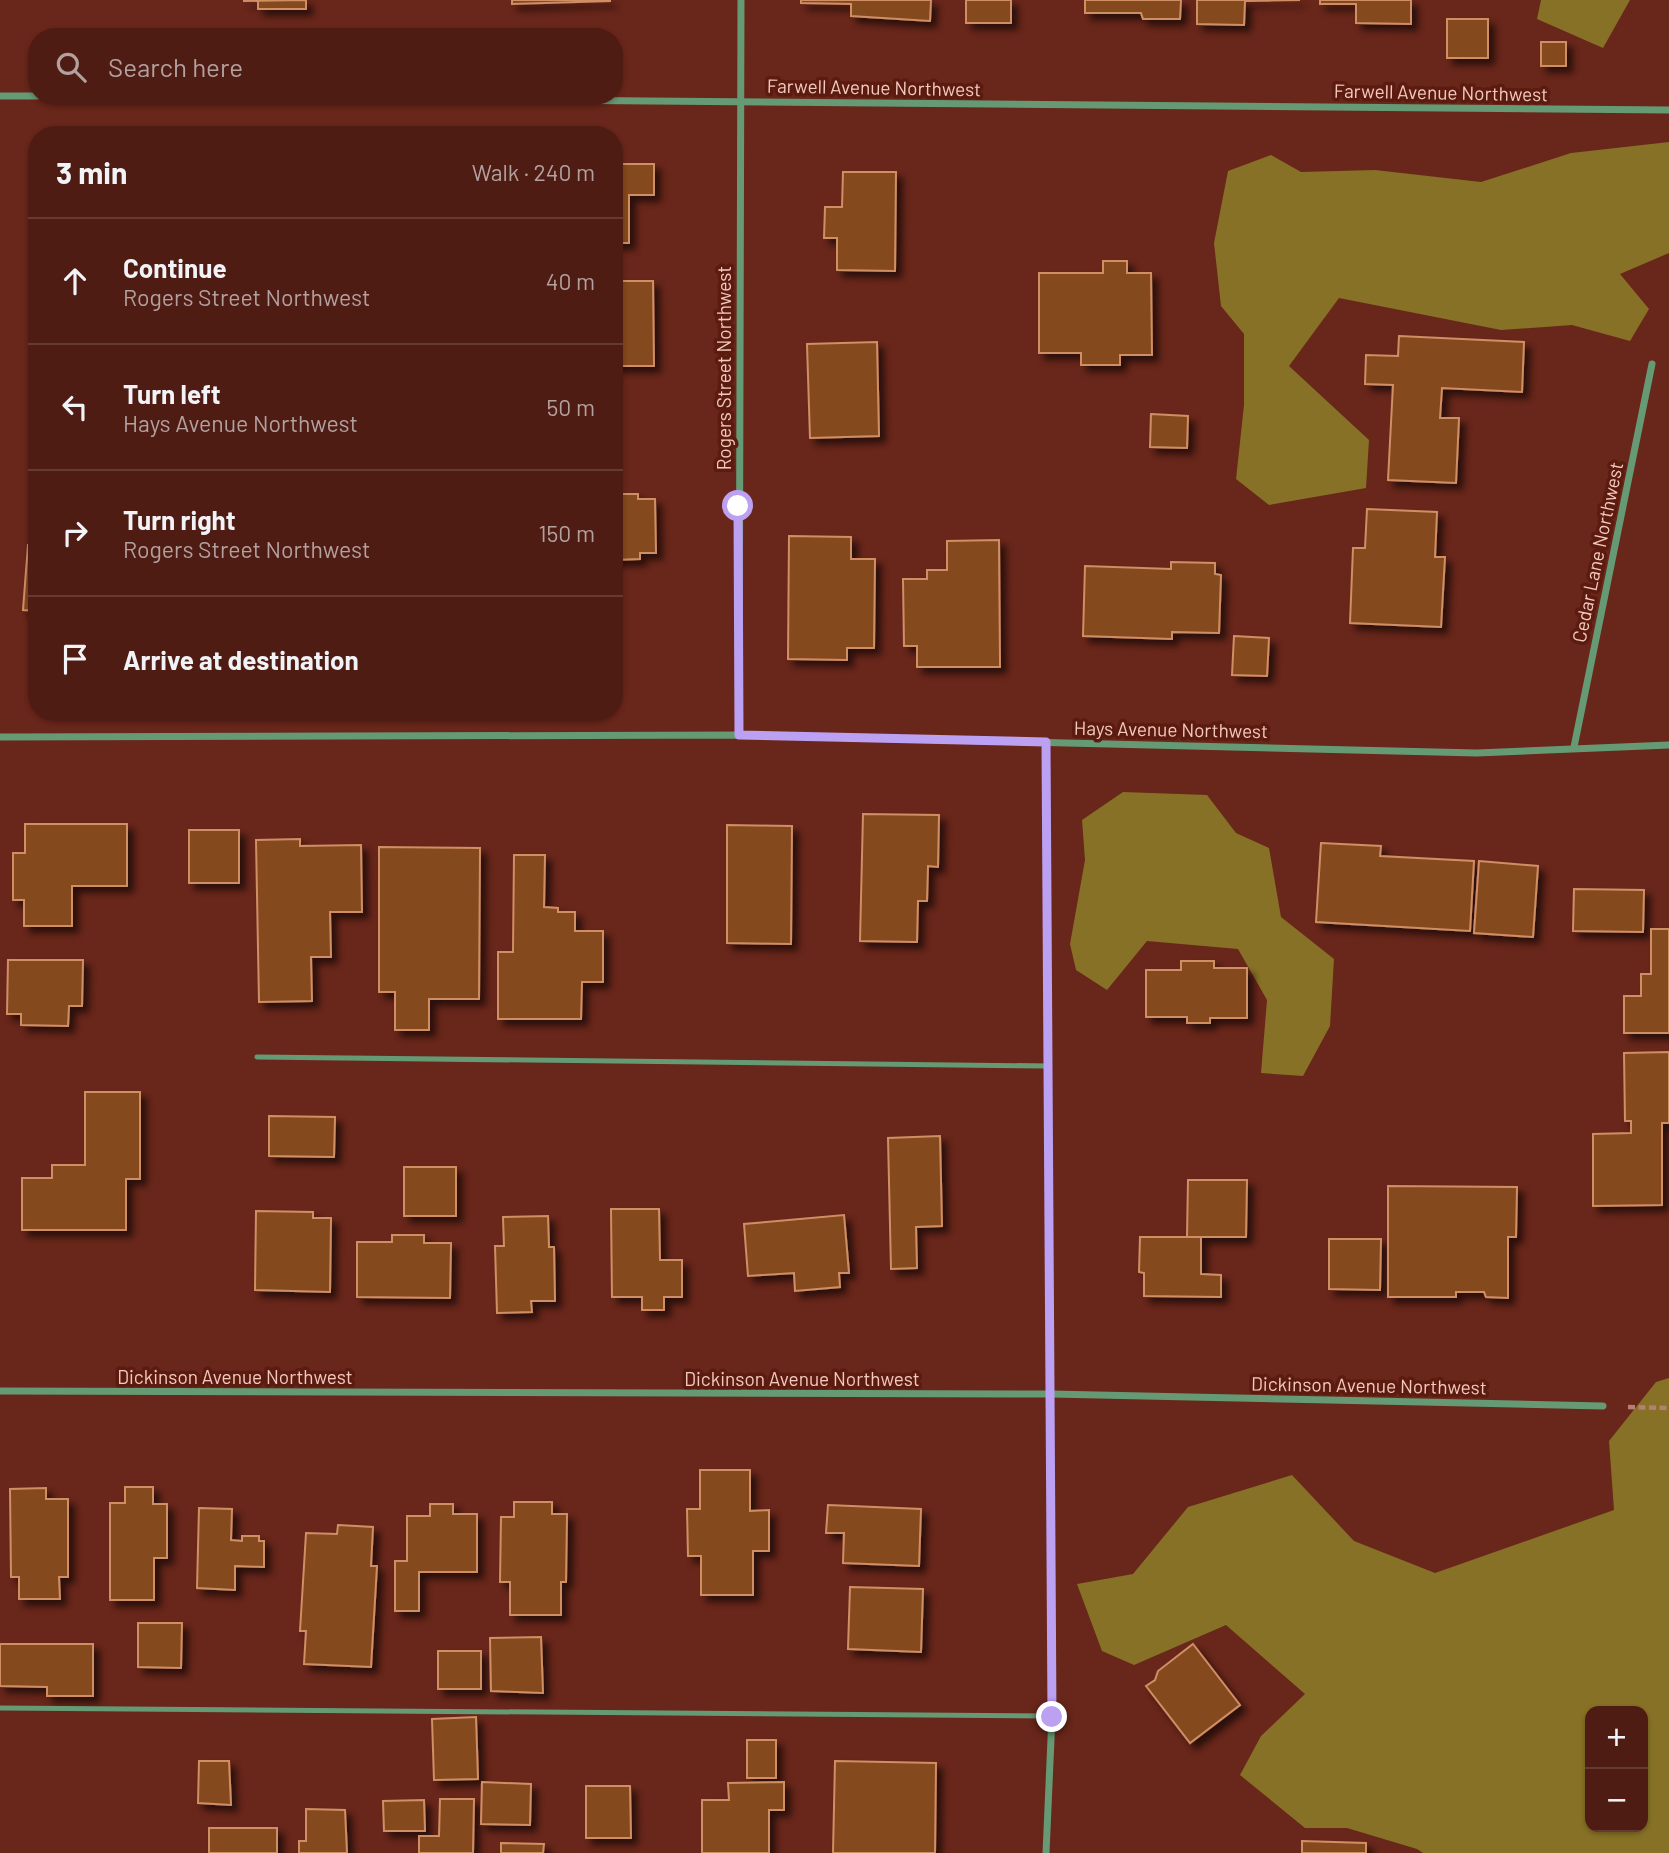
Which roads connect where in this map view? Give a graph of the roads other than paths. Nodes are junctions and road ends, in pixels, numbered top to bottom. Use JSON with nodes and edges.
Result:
{"nodes":[{"id":1,"x":741,"y":0,"type":"edge"},
{"id":2,"x":0,"y":96,"type":"edge"},
{"id":3,"x":28,"y":96,"type":"edge"},
{"id":4,"x":623,"y":101,"type":"edge"},
{"id":5,"x":738,"y":102,"type":"junction"},
{"id":6,"x":1669,"y":110,"type":"edge"},
{"id":7,"x":1652,"y":364,"type":"dead end"},
{"id":8,"x":739,"y":735,"type":"junction"},
{"id":9,"x":0,"y":737,"type":"edge"},
{"id":10,"x":1046,"y":742,"type":"junction"},
{"id":11,"x":1669,"y":745,"type":"edge"},
{"id":12,"x":1574,"y":747,"type":"junction"},
{"id":13,"x":257,"y":1057,"type":"dead end"},
{"id":14,"x":1049,"y":1066,"type":"junction"},
{"id":15,"x":0,"y":1391,"type":"edge"},
{"id":16,"x":1051,"y":1394,"type":"junction"},
{"id":17,"x":1604,"y":1406,"type":"road end"},
{"id":18,"x":0,"y":1708,"type":"edge"},
{"id":19,"x":1052,"y":1717,"type":"junction"},
{"id":20,"x":1046,"y":1853,"type":"edge"}],
"edges":[{"from":1,"to":5,"type":"street","name":"Rogers Street Northwest"},
{"from":2,"to":3,"type":"street"},
{"from":4,"to":5,"type":"street","name":"Farwell Avenue Northwest"},
{"from":5,"to":6,"type":"street","name":"Farwell Avenue Northwest"},
{"from":5,"to":8,"type":"street","name":"Rogers Street Northwest"},
{"from":7,"to":12,"type":"street","name":"Cedar Lane Northwest"},
{"from":8,"to":9,"type":"street","name":"Hays Avenue Northwest"},
{"from":8,"to":10,"type":"street","name":"Hays Avenue Northwest"},
{"from":10,"to":12,"type":"street","name":"Hays Avenue Northwest"},
{"from":10,"to":14,"type":"street"},
{"from":11,"to":12,"type":"street","name":"Hays Avenue Northwest"},
{"from":13,"to":14,"type":"lane"},
{"from":14,"to":16,"type":"street"},
{"from":15,"to":16,"type":"street","name":"Dickinson Avenue Northwest"},
{"from":16,"to":17,"type":"street","name":"Dickinson Avenue Northwest"},
{"from":16,"to":19,"type":"street"},
{"from":18,"to":19,"type":"lane"},
{"from":19,"to":20,"type":"street"}]}
